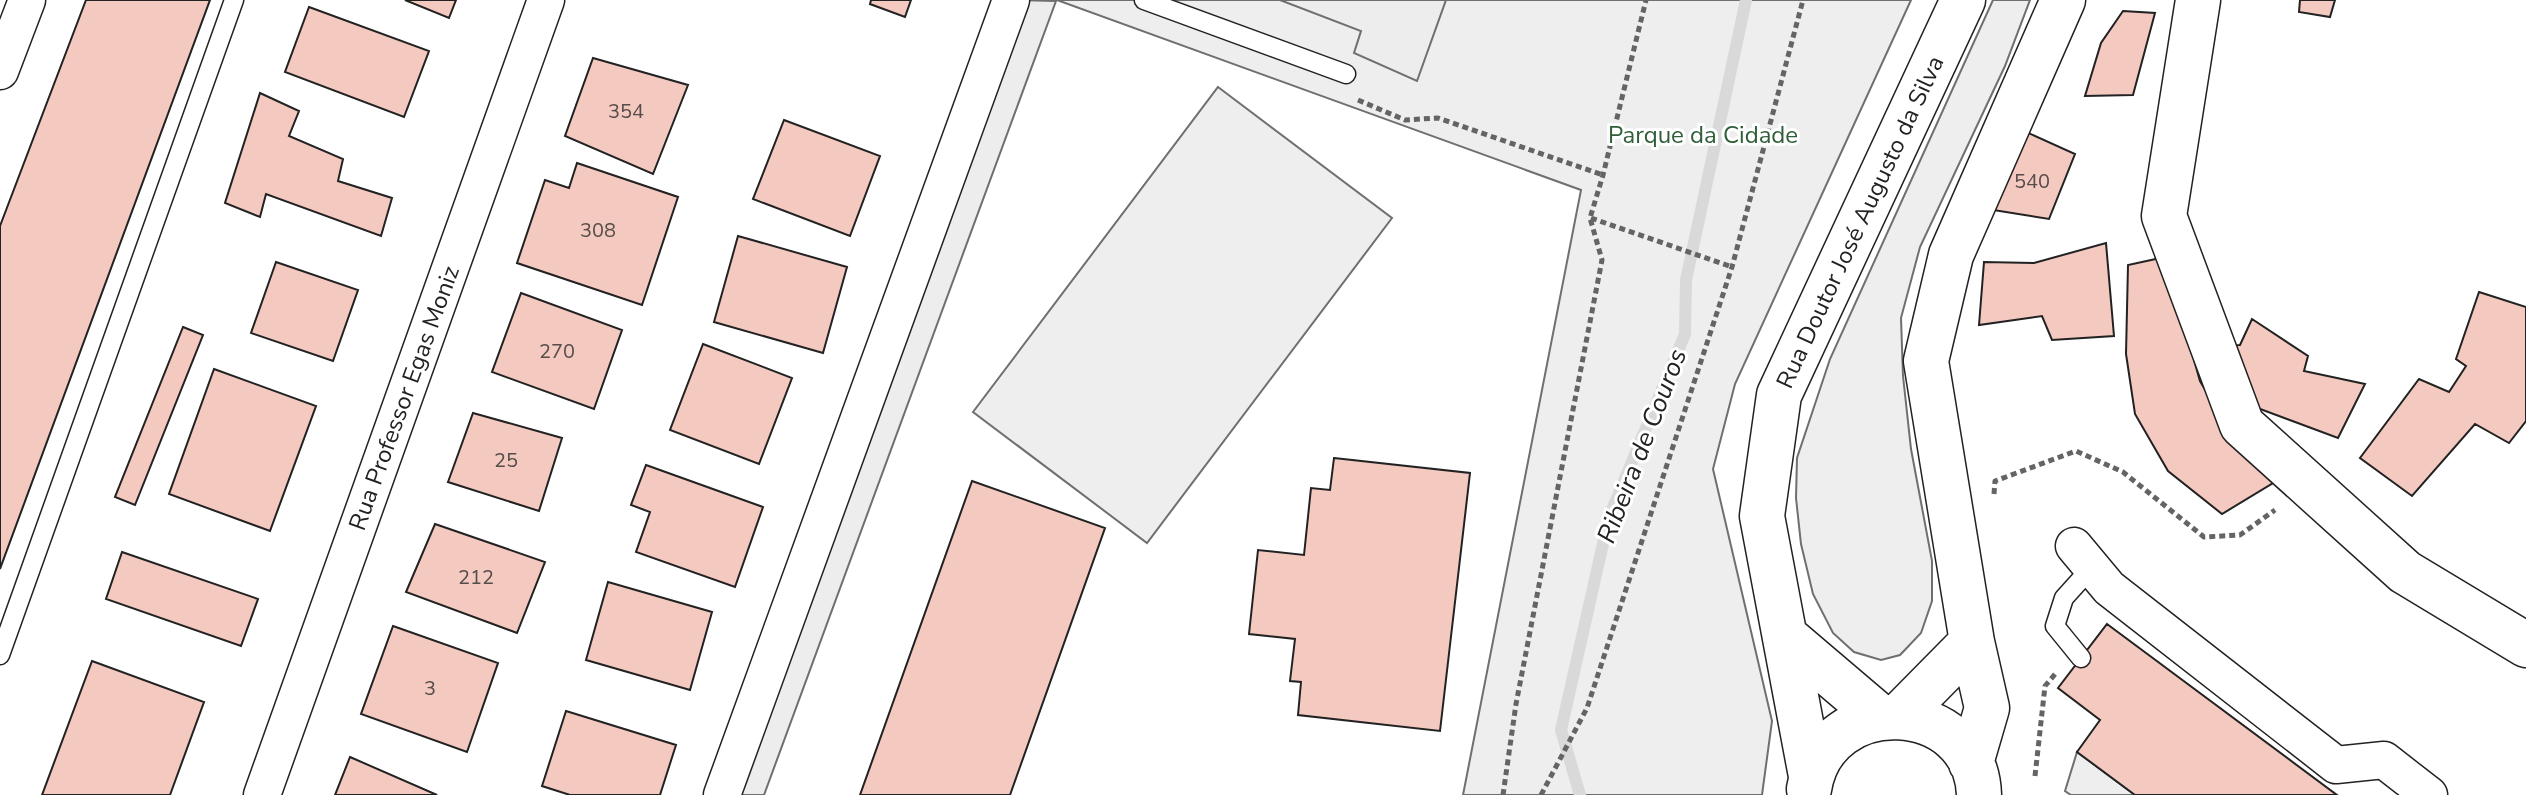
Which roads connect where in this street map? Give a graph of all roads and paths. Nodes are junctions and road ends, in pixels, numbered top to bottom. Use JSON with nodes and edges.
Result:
{"nodes":[{"id":1,"x":27,"y":0,"type":"edge"},
{"id":2,"x":234,"y":0,"type":"edge"},
{"id":3,"x":546,"y":0,"type":"edge"},
{"id":4,"x":1011,"y":0,"type":"edge"},
{"id":5,"x":1144,"y":0,"type":"edge"},
{"id":6,"x":1646,"y":0,"type":"edge"},
{"id":7,"x":1803,"y":0,"type":"edge"},
{"id":8,"x":1963,"y":0,"type":"edge"},
{"id":9,"x":2063,"y":0,"type":"edge"},
{"id":10,"x":2198,"y":0,"type":"edge"},
{"id":11,"x":0,"y":71,"type":"edge"},
{"id":12,"x":1346,"y":74,"type":"dead end"},
{"id":13,"x":1356,"y":100,"type":"dead end"},
{"id":14,"x":1603,"y":175,"type":"junction"},
{"id":15,"x":1590,"y":218,"type":"junction"},
{"id":16,"x":1732,"y":267,"type":"junction"},
{"id":17,"x":2309,"y":486,"type":"junction"},
{"id":18,"x":1994,"y":506,"type":"dead end"},
{"id":19,"x":2083,"y":557,"type":"joint"},
{"id":20,"x":1786,"y":637,"type":"junction"},
{"id":21,"x":1972,"y":642,"type":"junction"},
{"id":22,"x":2526,"y":645,"type":"edge"},
{"id":23,"x":2078,"y":654,"type":"joint"},
{"id":24,"x":0,"y":655,"type":"edge"},
{"id":25,"x":1890,"y":717,"type":"junction"},
{"id":26,"x":2035,"y":776,"type":"dead end"},
{"id":27,"x":1810,"y":785,"type":"edge"},
{"id":28,"x":1981,"y":785,"type":"edge"},
{"id":29,"x":1542,"y":794,"type":"edge"},
{"id":30,"x":262,"y":795,"type":"edge"},
{"id":31,"x":722,"y":795,"type":"edge"},
{"id":32,"x":1503,"y":795,"type":"edge"},
{"id":33,"x":2429,"y":795,"type":"edge"}],
"edges":[{"from":1,"to":11,"type":"street"},
{"from":2,"to":24,"type":"lane"},
{"from":3,"to":30,"type":"street","name":"Rua Professor Egas Moniz"},
{"from":4,"to":31,"type":"street"},
{"from":5,"to":12,"type":"lane"},
{"from":6,"to":14,"type":"path"},
{"from":7,"to":16,"type":"path"},
{"from":8,"to":20,"type":"street","name":"Rua Doutor José Augusto da Silva"},
{"from":9,"to":21,"type":"street"},
{"from":10,"to":17,"type":"street"},
{"from":13,"to":14,"type":"path"},
{"from":14,"to":15,"type":"path"},
{"from":15,"to":16,"type":"path"},
{"from":15,"to":32,"type":"path"},
{"from":16,"to":29,"type":"path"},
{"from":17,"to":18,"type":"path"},
{"from":17,"to":22,"type":"street"},
{"from":19,"to":23,"type":"lane"},
{"from":19,"to":33,"type":"street"},
{"from":20,"to":25,"type":"street"},
{"from":20,"to":27,"type":"street","name":"Rua Doutor José Augusto da Silva"},
{"from":21,"to":25,"type":"street"},
{"from":21,"to":28,"type":"street"},
{"from":23,"to":26,"type":"path"},
{"from":25,"to":27,"type":"street"},
{"from":25,"to":28,"type":"street"}]}
